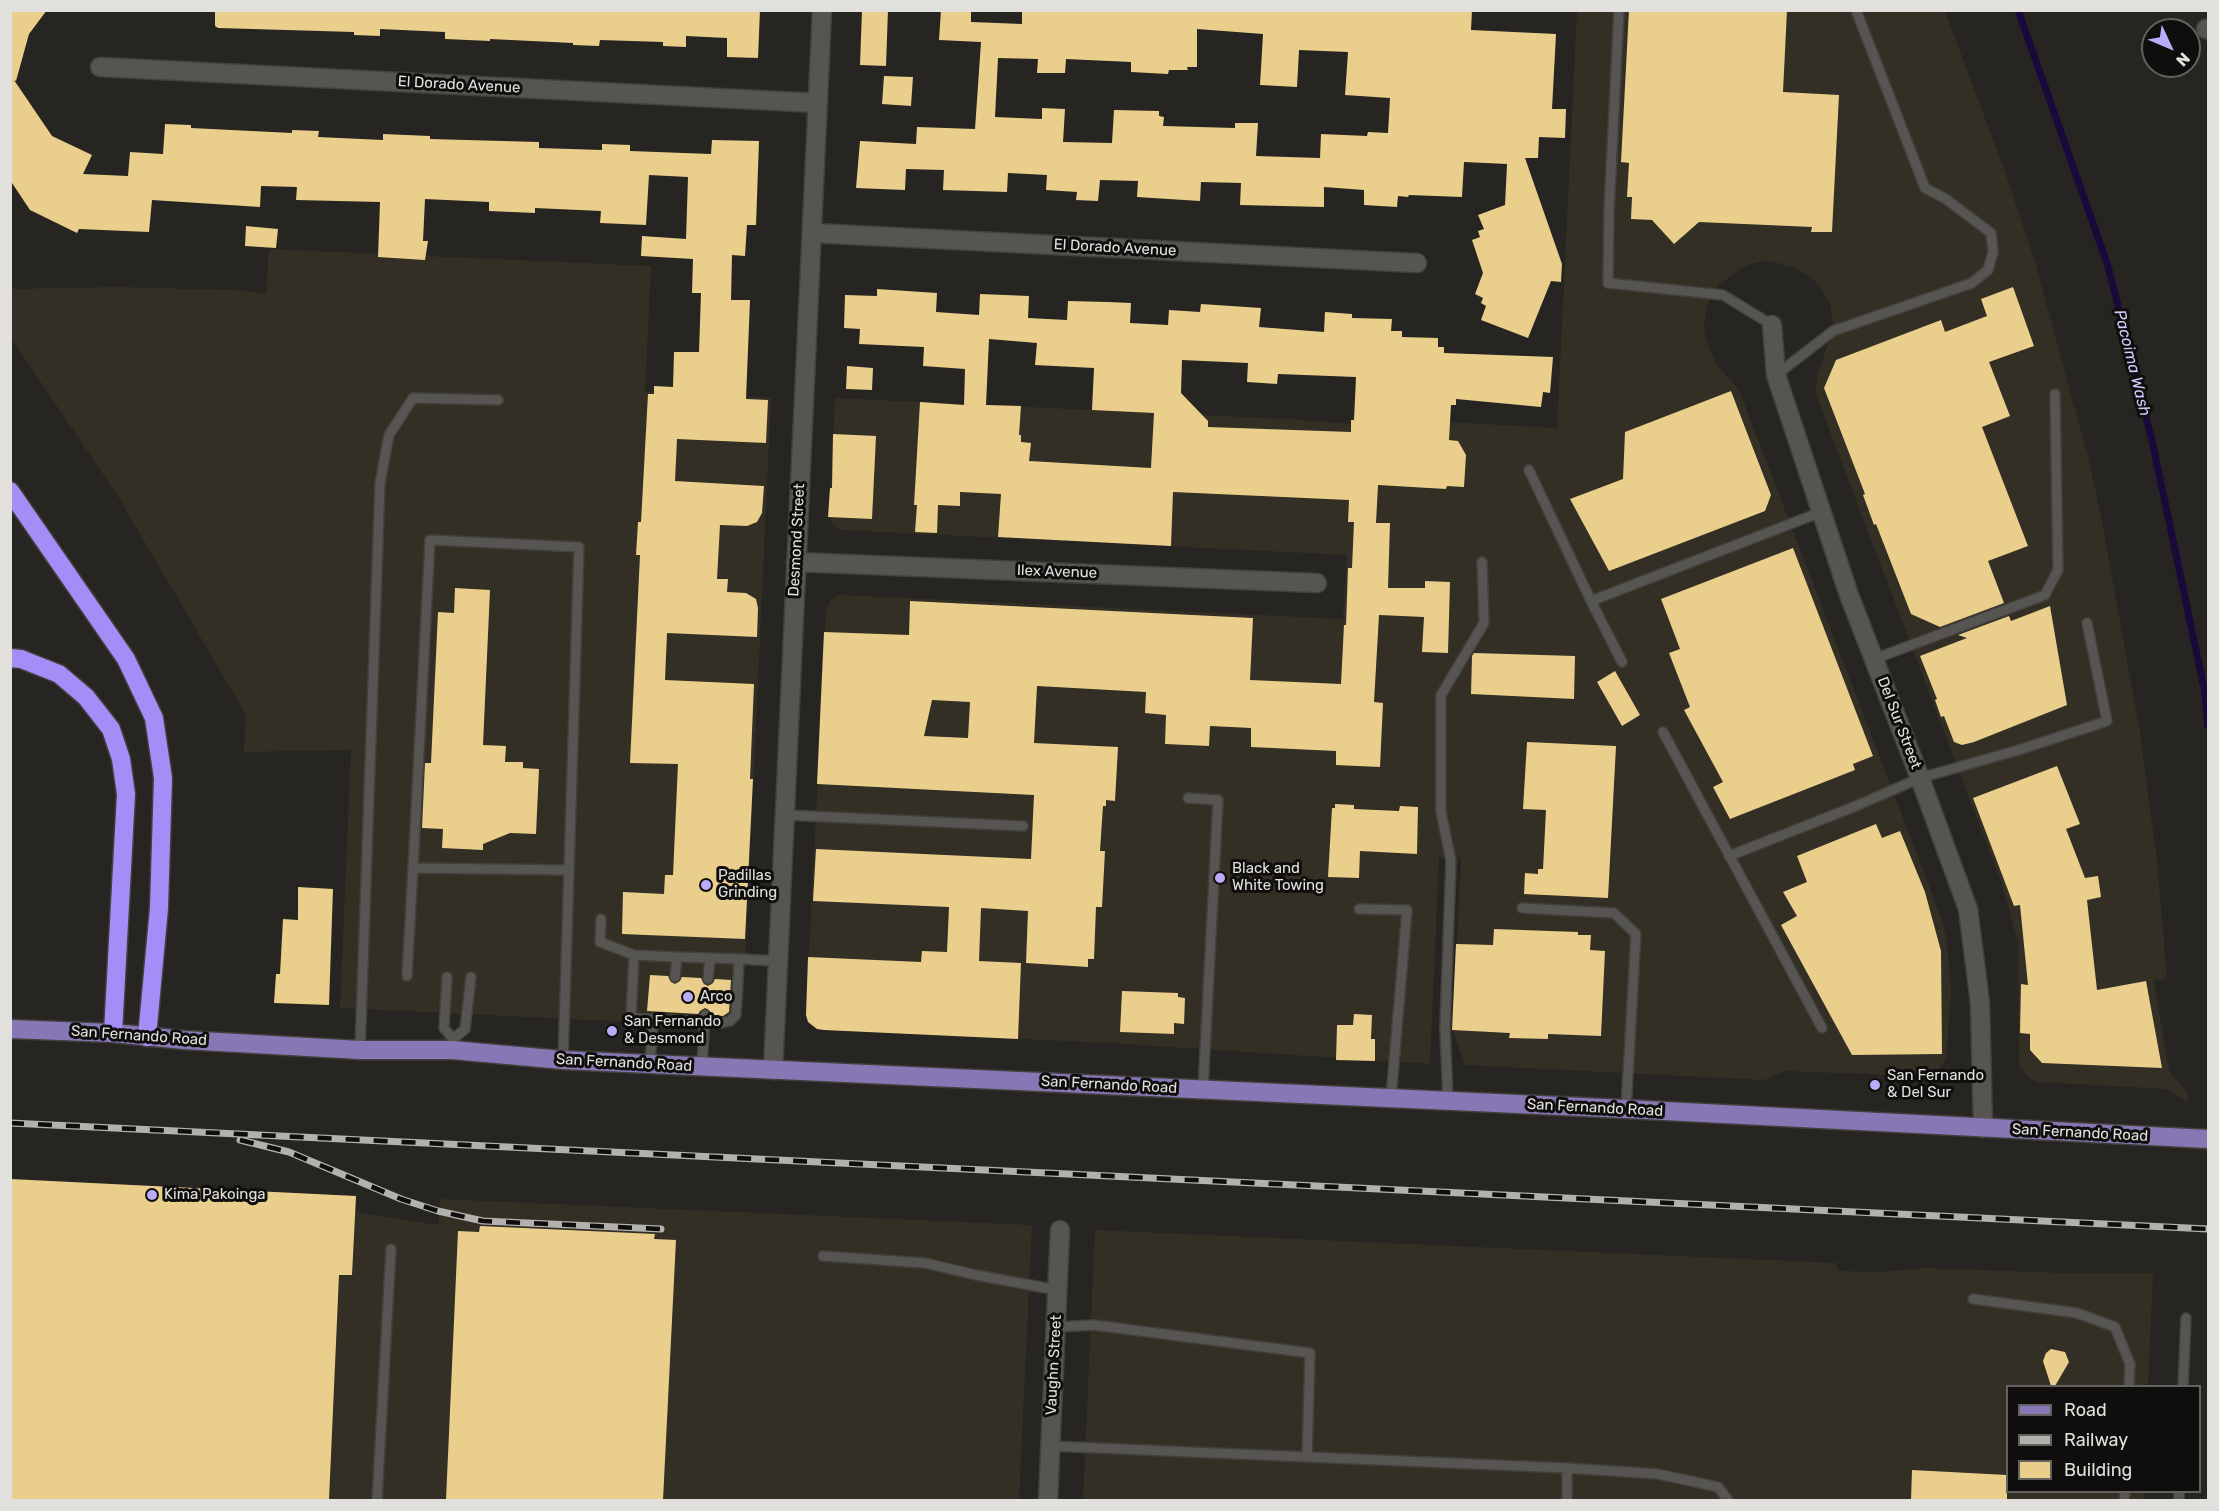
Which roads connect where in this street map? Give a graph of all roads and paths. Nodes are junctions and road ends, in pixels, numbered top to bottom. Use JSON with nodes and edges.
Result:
{"nodes":[{"id":1,"x":822,"y":10,"type":"edge"},
{"id":2,"x":1619,"y":10,"type":"edge"},
{"id":3,"x":1856,"y":10,"type":"edge"},
{"id":4,"x":100,"y":68,"type":"dead end"},
{"id":5,"x":818,"y":103,"type":"junction"},
{"id":6,"x":812,"y":233,"type":"junction"},
{"id":7,"x":1417,"y":263,"type":"dead end"},
{"id":8,"x":1772,"y":325,"type":"joint"},
{"id":9,"x":1776,"y":375,"type":"junction"},
{"id":10,"x":2055,"y":394,"type":"dead end"},
{"id":11,"x":498,"y":400,"type":"dead end"},
{"id":12,"x":1529,"y":470,"type":"dead end"},
{"id":13,"x":10,"y":491,"type":"edge"},
{"id":14,"x":1821,"y":512,"type":"junction"},
{"id":15,"x":796,"y":562,"type":"junction"},
{"id":16,"x":1482,"y":562,"type":"dead end"},
{"id":17,"x":1317,"y":582,"type":"dead end"},
{"id":18,"x":1591,"y":601,"type":"junction"},
{"id":19,"x":2087,"y":623,"type":"dead end"},
{"id":20,"x":10,"y":658,"type":"edge"},
{"id":21,"x":1874,"y":659,"type":"junction"},
{"id":22,"x":1622,"y":662,"type":"dead end"},
{"id":23,"x":1663,"y":732,"type":"dead end"},
{"id":24,"x":1920,"y":778,"type":"junction"},
{"id":25,"x":1188,"y":798,"type":"dead end"},
{"id":26,"x":786,"y":815,"type":"junction"},
{"id":27,"x":1023,"y":826,"type":"dead end"},
{"id":28,"x":1729,"y":856,"type":"junction"},
{"id":29,"x":413,"y":868,"type":"junction"},
{"id":30,"x":569,"y":870,"type":"junction"},
{"id":31,"x":1522,"y":908,"type":"dead end"},
{"id":32,"x":1359,"y":909,"type":"dead end"},
{"id":33,"x":601,"y":919,"type":"dead end"},
{"id":34,"x":634,"y":955,"type":"junction"},
{"id":35,"x":677,"y":957,"type":"junction"},
{"id":36,"x":710,"y":958,"type":"junction"},
{"id":37,"x":740,"y":959,"type":"junction"},
{"id":38,"x":779,"y":961,"type":"junction"},
{"id":39,"x":407,"y":976,"type":"dead end"},
{"id":40,"x":447,"y":977,"type":"dead end"},
{"id":41,"x":471,"y":977,"type":"dead end"},
{"id":42,"x":675,"y":977,"type":"dead end"},
{"id":43,"x":708,"y":979,"type":"dead end"},
{"id":44,"x":705,"y":1018,"type":"junction"},
{"id":45,"x":653,"y":1019,"type":"junction"},
{"id":46,"x":1822,"y":1028,"type":"dead end"},
{"id":47,"x":10,"y":1029,"type":"edge"},
{"id":48,"x":113,"y":1033,"type":"junction"},
{"id":49,"x":147,"y":1037,"type":"junction"},
{"id":50,"x":452,"y":1045,"type":"junction"},
{"id":51,"x":360,"y":1050,"type":"junction"},
{"id":52,"x":563,"y":1060,"type":"junction"},
{"id":53,"x":650,"y":1064,"type":"junction"},
{"id":54,"x":702,"y":1066,"type":"junction"},
{"id":55,"x":773,"y":1070,"type":"junction"},
{"id":56,"x":1203,"y":1090,"type":"junction"},
{"id":57,"x":1391,"y":1098,"type":"junction"},
{"id":58,"x":1448,"y":1101,"type":"junction"},
{"id":59,"x":1626,"y":1109,"type":"junction"},
{"id":60,"x":1983,"y":1128,"type":"junction"},
{"id":61,"x":2208,"y":1139,"type":"edge"},
{"id":62,"x":1060,"y":1230,"type":"dead end"},
{"id":63,"x":391,"y":1249,"type":"dead end"},
{"id":64,"x":823,"y":1256,"type":"dead end"},
{"id":65,"x":1057,"y":1290,"type":"junction"},
{"id":66,"x":1973,"y":1299,"type":"dead end"},
{"id":67,"x":2186,"y":1318,"type":"dead end"},
{"id":68,"x":1056,"y":1327,"type":"junction"},
{"id":69,"x":2129,"y":1385,"type":"edge"},
{"id":70,"x":2183,"y":1385,"type":"edge"},
{"id":71,"x":1050,"y":1446,"type":"junction"},
{"id":72,"x":1308,"y":1457,"type":"junction"},
{"id":73,"x":1567,"y":1468,"type":"junction"},
{"id":74,"x":377,"y":1500,"type":"edge"},
{"id":75,"x":1048,"y":1500,"type":"edge"},
{"id":76,"x":1567,"y":1500,"type":"edge"},
{"id":77,"x":1728,"y":1500,"type":"edge"}],
"edges":[{"from":1,"to":5,"type":"street","name":"Desmond Street"},
{"from":2,"to":8,"type":"lane"},
{"from":3,"to":9,"type":"lane"},
{"from":4,"to":5,"type":"street","name":"El Dorado Avenue"},
{"from":5,"to":6,"type":"street","name":"Desmond Street"},
{"from":6,"to":7,"type":"street","name":"El Dorado Avenue"},
{"from":6,"to":15,"type":"street","name":"Desmond Street"},
{"from":8,"to":9,"type":"street","name":"Del Sur Street"},
{"from":9,"to":14,"type":"street","name":"Del Sur Street"},
{"from":10,"to":21,"type":"lane"},
{"from":11,"to":51,"type":"lane"},
{"from":12,"to":18,"type":"lane"},
{"from":13,"to":49,"type":"highway"},
{"from":14,"to":18,"type":"lane"},
{"from":14,"to":21,"type":"street","name":"Del Sur Street"},
{"from":15,"to":17,"type":"street","name":"Ilex Avenue"},
{"from":15,"to":26,"type":"street","name":"Desmond Street"},
{"from":16,"to":58,"type":"lane"},
{"from":18,"to":22,"type":"lane"},
{"from":19,"to":24,"type":"lane"},
{"from":20,"to":48,"type":"highway"},
{"from":21,"to":24,"type":"street","name":"Del Sur Street"},
{"from":23,"to":28,"type":"lane"},
{"from":24,"to":28,"type":"lane"},
{"from":24,"to":60,"type":"street","name":"Del Sur Street"},
{"from":25,"to":56,"type":"lane"},
{"from":26,"to":27,"type":"lane"},
{"from":26,"to":38,"type":"street","name":"Desmond Street"},
{"from":28,"to":46,"type":"lane"},
{"from":29,"to":30,"type":"lane"},
{"from":29,"to":30,"type":"lane"},
{"from":29,"to":39,"type":"lane"},
{"from":30,"to":52,"type":"lane"},
{"from":31,"to":59,"type":"lane"},
{"from":32,"to":57,"type":"lane"},
{"from":33,"to":34,"type":"lane"},
{"from":34,"to":35,"type":"lane"},
{"from":34,"to":45,"type":"lane"},
{"from":35,"to":36,"type":"lane"},
{"from":35,"to":42,"type":"lane"},
{"from":36,"to":37,"type":"lane"},
{"from":36,"to":43,"type":"lane"},
{"from":37,"to":38,"type":"lane"},
{"from":37,"to":44,"type":"lane"},
{"from":38,"to":55,"type":"street","name":"Desmond Street"},
{"from":40,"to":50,"type":"lane"},
{"from":41,"to":50,"type":"lane"},
{"from":44,"to":45,"type":"lane"},
{"from":44,"to":54,"type":"lane"},
{"from":45,"to":53,"type":"lane"},
{"from":47,"to":48,"type":"main road","name":"San Fernando Road"},
{"from":48,"to":49,"type":"main road","name":"San Fernando Road"},
{"from":49,"to":51,"type":"main road","name":"San Fernando Road"},
{"from":50,"to":51,"type":"main road","name":"San Fernando Road"},
{"from":50,"to":52,"type":"main road","name":"San Fernando Road"},
{"from":52,"to":53,"type":"main road","name":"San Fernando Road"},
{"from":53,"to":54,"type":"main road","name":"San Fernando Road"},
{"from":54,"to":55,"type":"main road","name":"San Fernando Road"},
{"from":55,"to":56,"type":"main road","name":"San Fernando Road"},
{"from":56,"to":57,"type":"main road","name":"San Fernando Road"},
{"from":57,"to":58,"type":"main road","name":"San Fernando Road"},
{"from":58,"to":59,"type":"main road","name":"San Fernando Road"},
{"from":59,"to":60,"type":"main road","name":"San Fernando Road"},
{"from":60,"to":61,"type":"main road","name":"San Fernando Road"},
{"from":62,"to":65,"type":"street","name":"Vaughn Street"},
{"from":63,"to":74,"type":"lane"},
{"from":64,"to":65,"type":"lane"},
{"from":65,"to":68,"type":"street","name":"Vaughn Street"},
{"from":66,"to":69,"type":"lane"},
{"from":67,"to":70,"type":"lane"},
{"from":68,"to":71,"type":"street","name":"Vaughn Street"},
{"from":68,"to":72,"type":"lane"},
{"from":71,"to":72,"type":"lane"},
{"from":71,"to":75,"type":"street","name":"Vaughn Street"},
{"from":72,"to":73,"type":"lane"},
{"from":73,"to":76,"type":"lane"},
{"from":73,"to":77,"type":"lane"}]}
